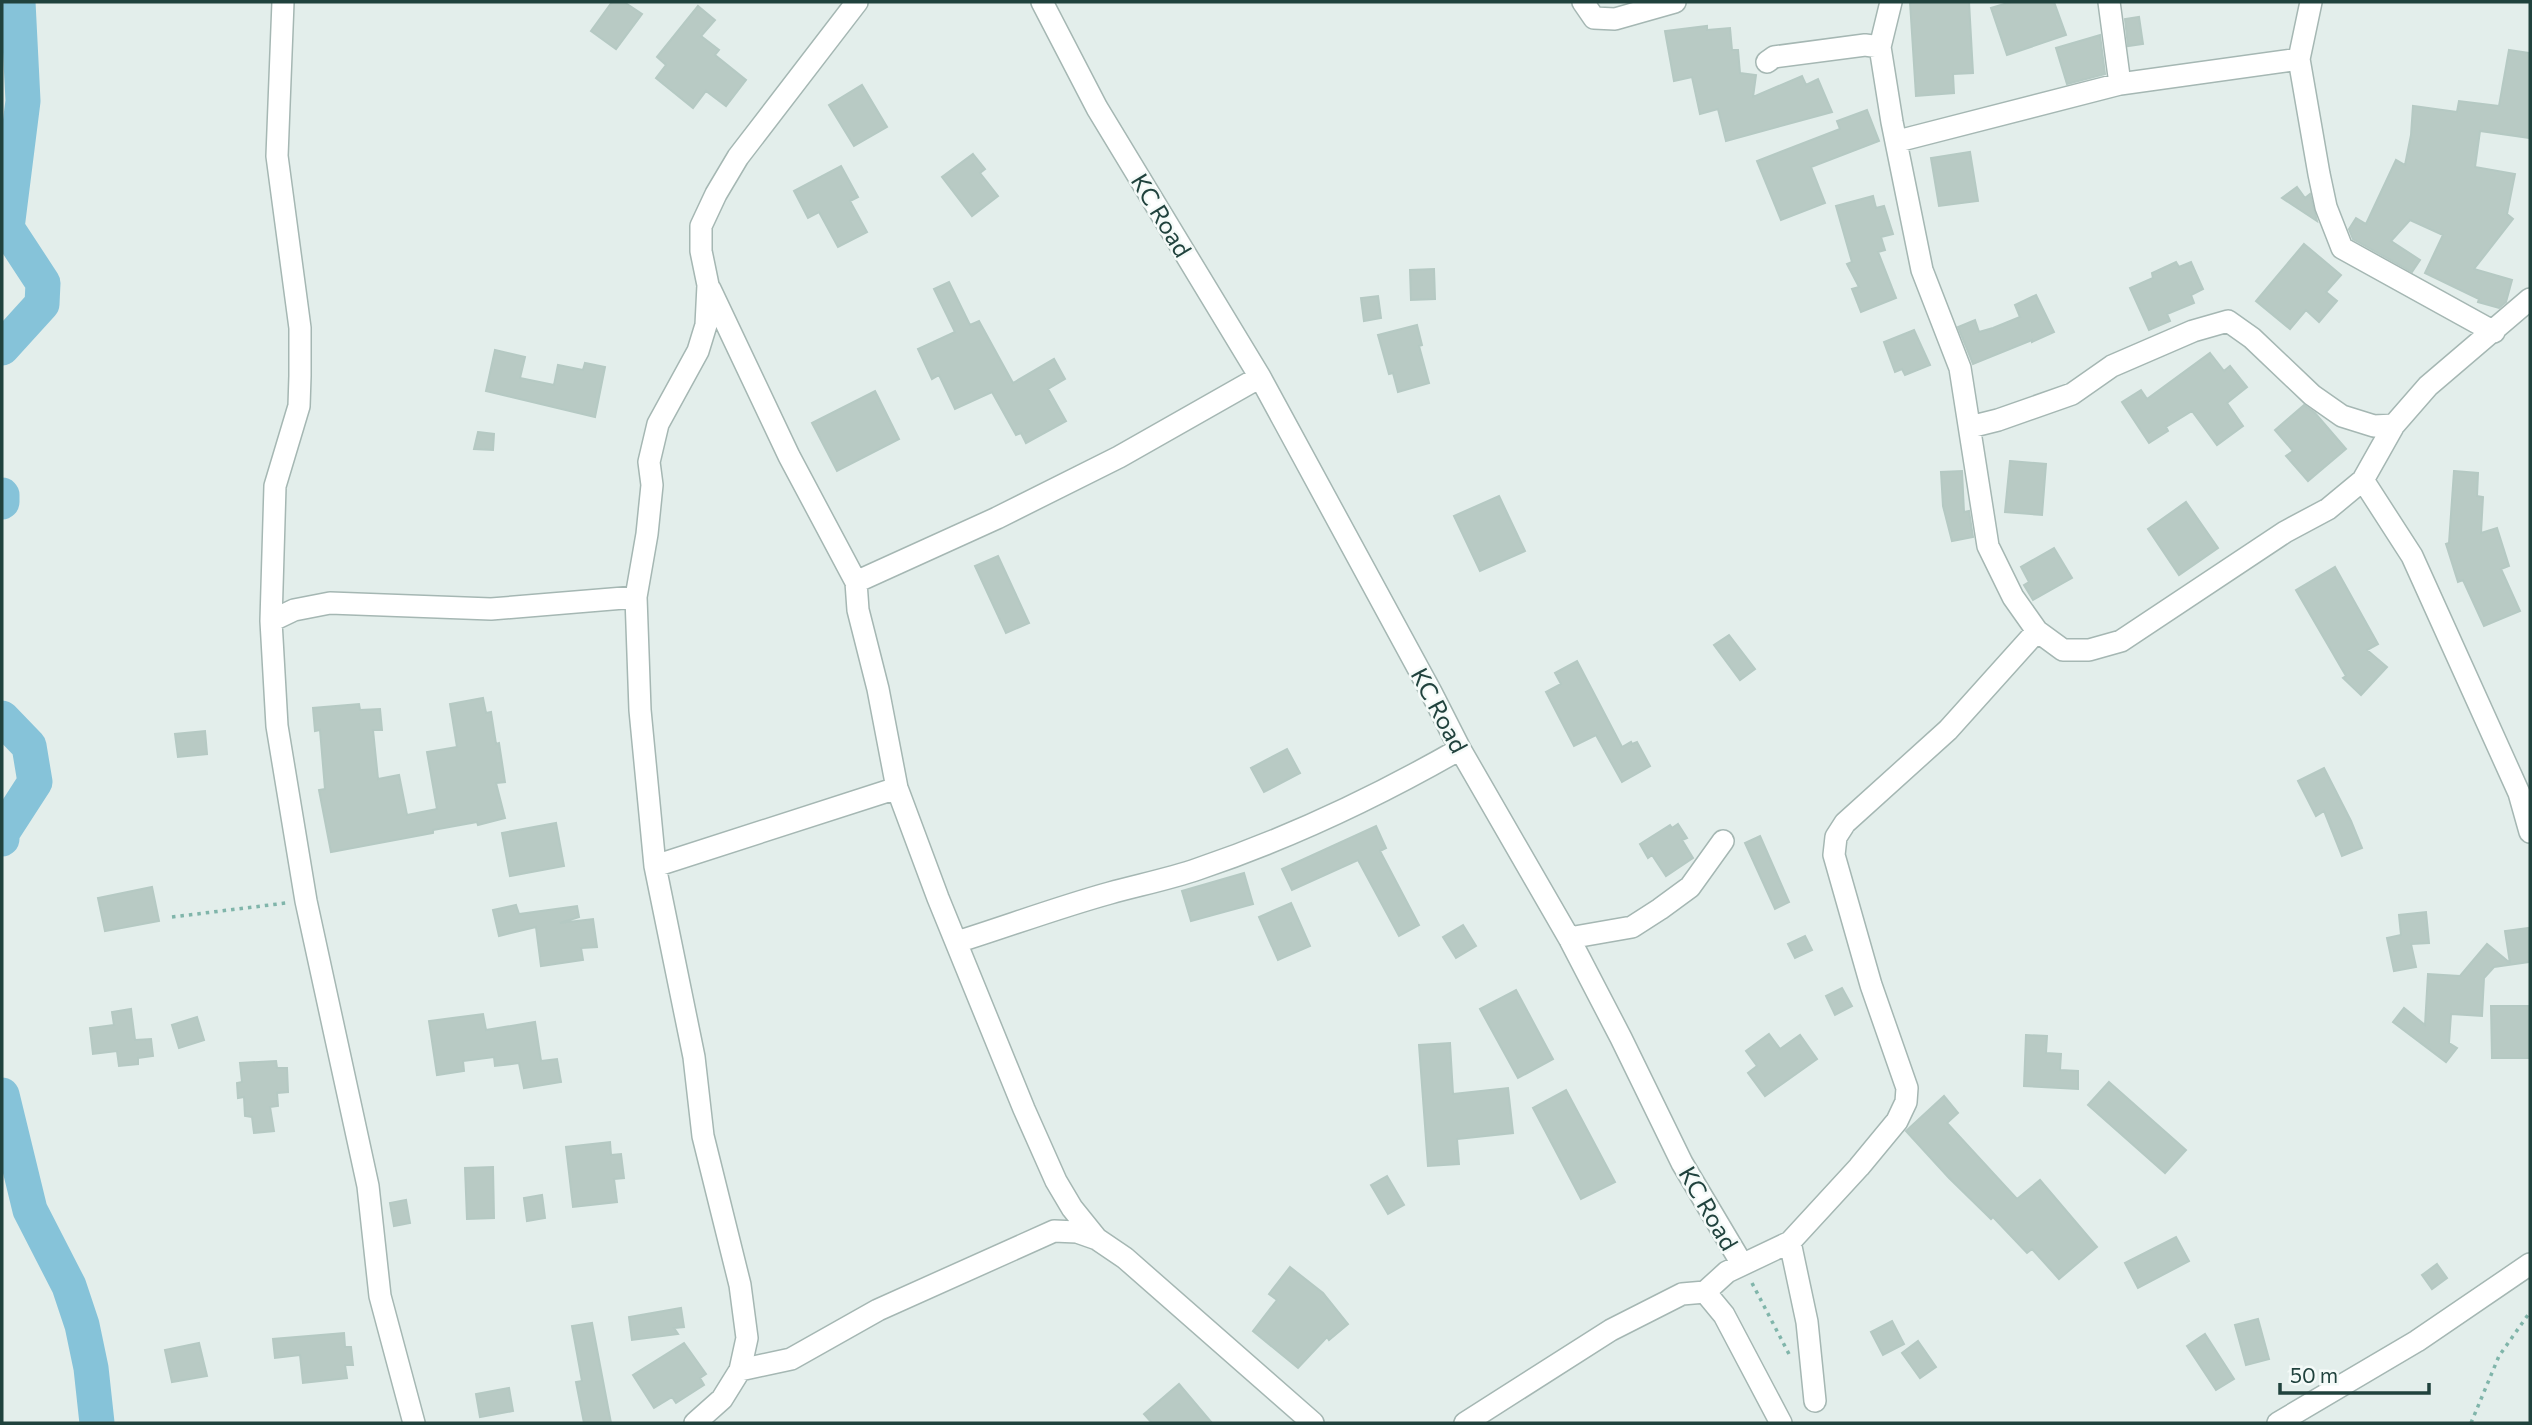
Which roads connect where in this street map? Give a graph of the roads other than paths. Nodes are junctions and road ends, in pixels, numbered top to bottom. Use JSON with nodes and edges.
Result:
{"nodes":[{"id":1,"x":283,"y":2,"type":"edge"},
{"id":2,"x":858,"y":2,"type":"edge"},
{"id":3,"x":1042,"y":2,"type":"edge"},
{"id":4,"x":1583,"y":2,"type":"edge"},
{"id":5,"x":1675,"y":2,"type":"edge"},
{"id":6,"x":1891,"y":2,"type":"edge"},
{"id":7,"x":2109,"y":2,"type":"edge"},
{"id":8,"x":2311,"y":2,"type":"edge"},
{"id":9,"x":1880,"y":47,"type":"junction"},
{"id":10,"x":2300,"y":59,"type":"junction"},
{"id":11,"x":1767,"y":62,"type":"dead end"},
{"id":12,"x":2120,"y":84,"type":"junction"},
{"id":13,"x":1898,"y":142,"type":"junction"},
{"id":14,"x":708,"y":285,"type":"junction"},
{"id":15,"x":2530,"y":299,"type":"edge"},
{"id":16,"x":2494,"y":332,"type":"junction"},
{"id":17,"x":1260,"y":377,"type":"junction"},
{"id":18,"x":2394,"y":425,"type":"junction"},
{"id":19,"x":1970,"y":427,"type":"junction"},
{"id":20,"x":2363,"y":480,"type":"junction"},
{"id":21,"x":856,"y":582,"type":"junction"},
{"id":22,"x":636,"y":597,"type":"junction"},
{"id":23,"x":271,"y":621,"type":"junction"},
{"id":24,"x":2037,"y":631,"type":"junction"},
{"id":25,"x":1460,"y":750,"type":"junction"},
{"id":26,"x":897,"y":788,"type":"junction"},
{"id":27,"x":2525,"y":793,"type":"edge"},
{"id":28,"x":2530,"y":832,"type":"edge"},
{"id":29,"x":1723,"y":841,"type":"dead end"},
{"id":30,"x":655,"y":866,"type":"junction"},
{"id":31,"x":1569,"y":938,"type":"junction"},
{"id":32,"x":957,"y":942,"type":"junction"},
{"id":33,"x":1097,"y":1239,"type":"junction"},
{"id":34,"x":1790,"y":1242,"type":"junction"},
{"id":35,"x":1742,"y":1264,"type":"junction"},
{"id":36,"x":2530,"y":1264,"type":"edge"},
{"id":37,"x":1705,"y":1292,"type":"junction"},
{"id":38,"x":740,"y":1370,"type":"junction"},
{"id":39,"x":1815,"y":1401,"type":"dead end"},
{"id":40,"x":414,"y":1423,"type":"edge"},
{"id":41,"x":695,"y":1423,"type":"edge"},
{"id":42,"x":1313,"y":1423,"type":"edge"},
{"id":43,"x":1465,"y":1423,"type":"edge"},
{"id":44,"x":1781,"y":1423,"type":"edge"},
{"id":45,"x":2278,"y":1423,"type":"edge"}],
"edges":[{"from":1,"to":23,"type":"street"},
{"from":2,"to":14,"type":"street"},
{"from":3,"to":17,"type":"street","name":"KC Road"},
{"from":4,"to":5,"type":"street"},
{"from":6,"to":9,"type":"street"},
{"from":7,"to":12,"type":"street"},
{"from":8,"to":10,"type":"street"},
{"from":9,"to":11,"type":"street"},
{"from":9,"to":13,"type":"street"},
{"from":10,"to":12,"type":"street"},
{"from":10,"to":16,"type":"street"},
{"from":12,"to":13,"type":"street"},
{"from":13,"to":19,"type":"street"},
{"from":14,"to":21,"type":"street"},
{"from":14,"to":22,"type":"street"},
{"from":15,"to":16,"type":"street"},
{"from":16,"to":18,"type":"street"},
{"from":17,"to":21,"type":"street"},
{"from":17,"to":25,"type":"street","name":"KC Road"},
{"from":18,"to":19,"type":"street"},
{"from":18,"to":20,"type":"street"},
{"from":19,"to":24,"type":"street"},
{"from":20,"to":24,"type":"street"},
{"from":20,"to":27,"type":"street"},
{"from":21,"to":26,"type":"street"},
{"from":22,"to":23,"type":"street"},
{"from":22,"to":30,"type":"street"},
{"from":23,"to":40,"type":"street"},
{"from":24,"to":34,"type":"street"},
{"from":25,"to":31,"type":"street","name":"KC Road"},
{"from":25,"to":32,"type":"street"},
{"from":26,"to":30,"type":"street"},
{"from":26,"to":32,"type":"street"},
{"from":27,"to":28,"type":"street"},
{"from":29,"to":31,"type":"street"},
{"from":30,"to":38,"type":"street"},
{"from":31,"to":35,"type":"street","name":"KC Road"},
{"from":32,"to":33,"type":"street"},
{"from":33,"to":38,"type":"street"},
{"from":33,"to":42,"type":"street"},
{"from":34,"to":35,"type":"street"},
{"from":34,"to":39,"type":"street"},
{"from":35,"to":37,"type":"street"},
{"from":36,"to":45,"type":"street"},
{"from":37,"to":43,"type":"street"},
{"from":37,"to":44,"type":"street"},
{"from":38,"to":41,"type":"street"}]}
